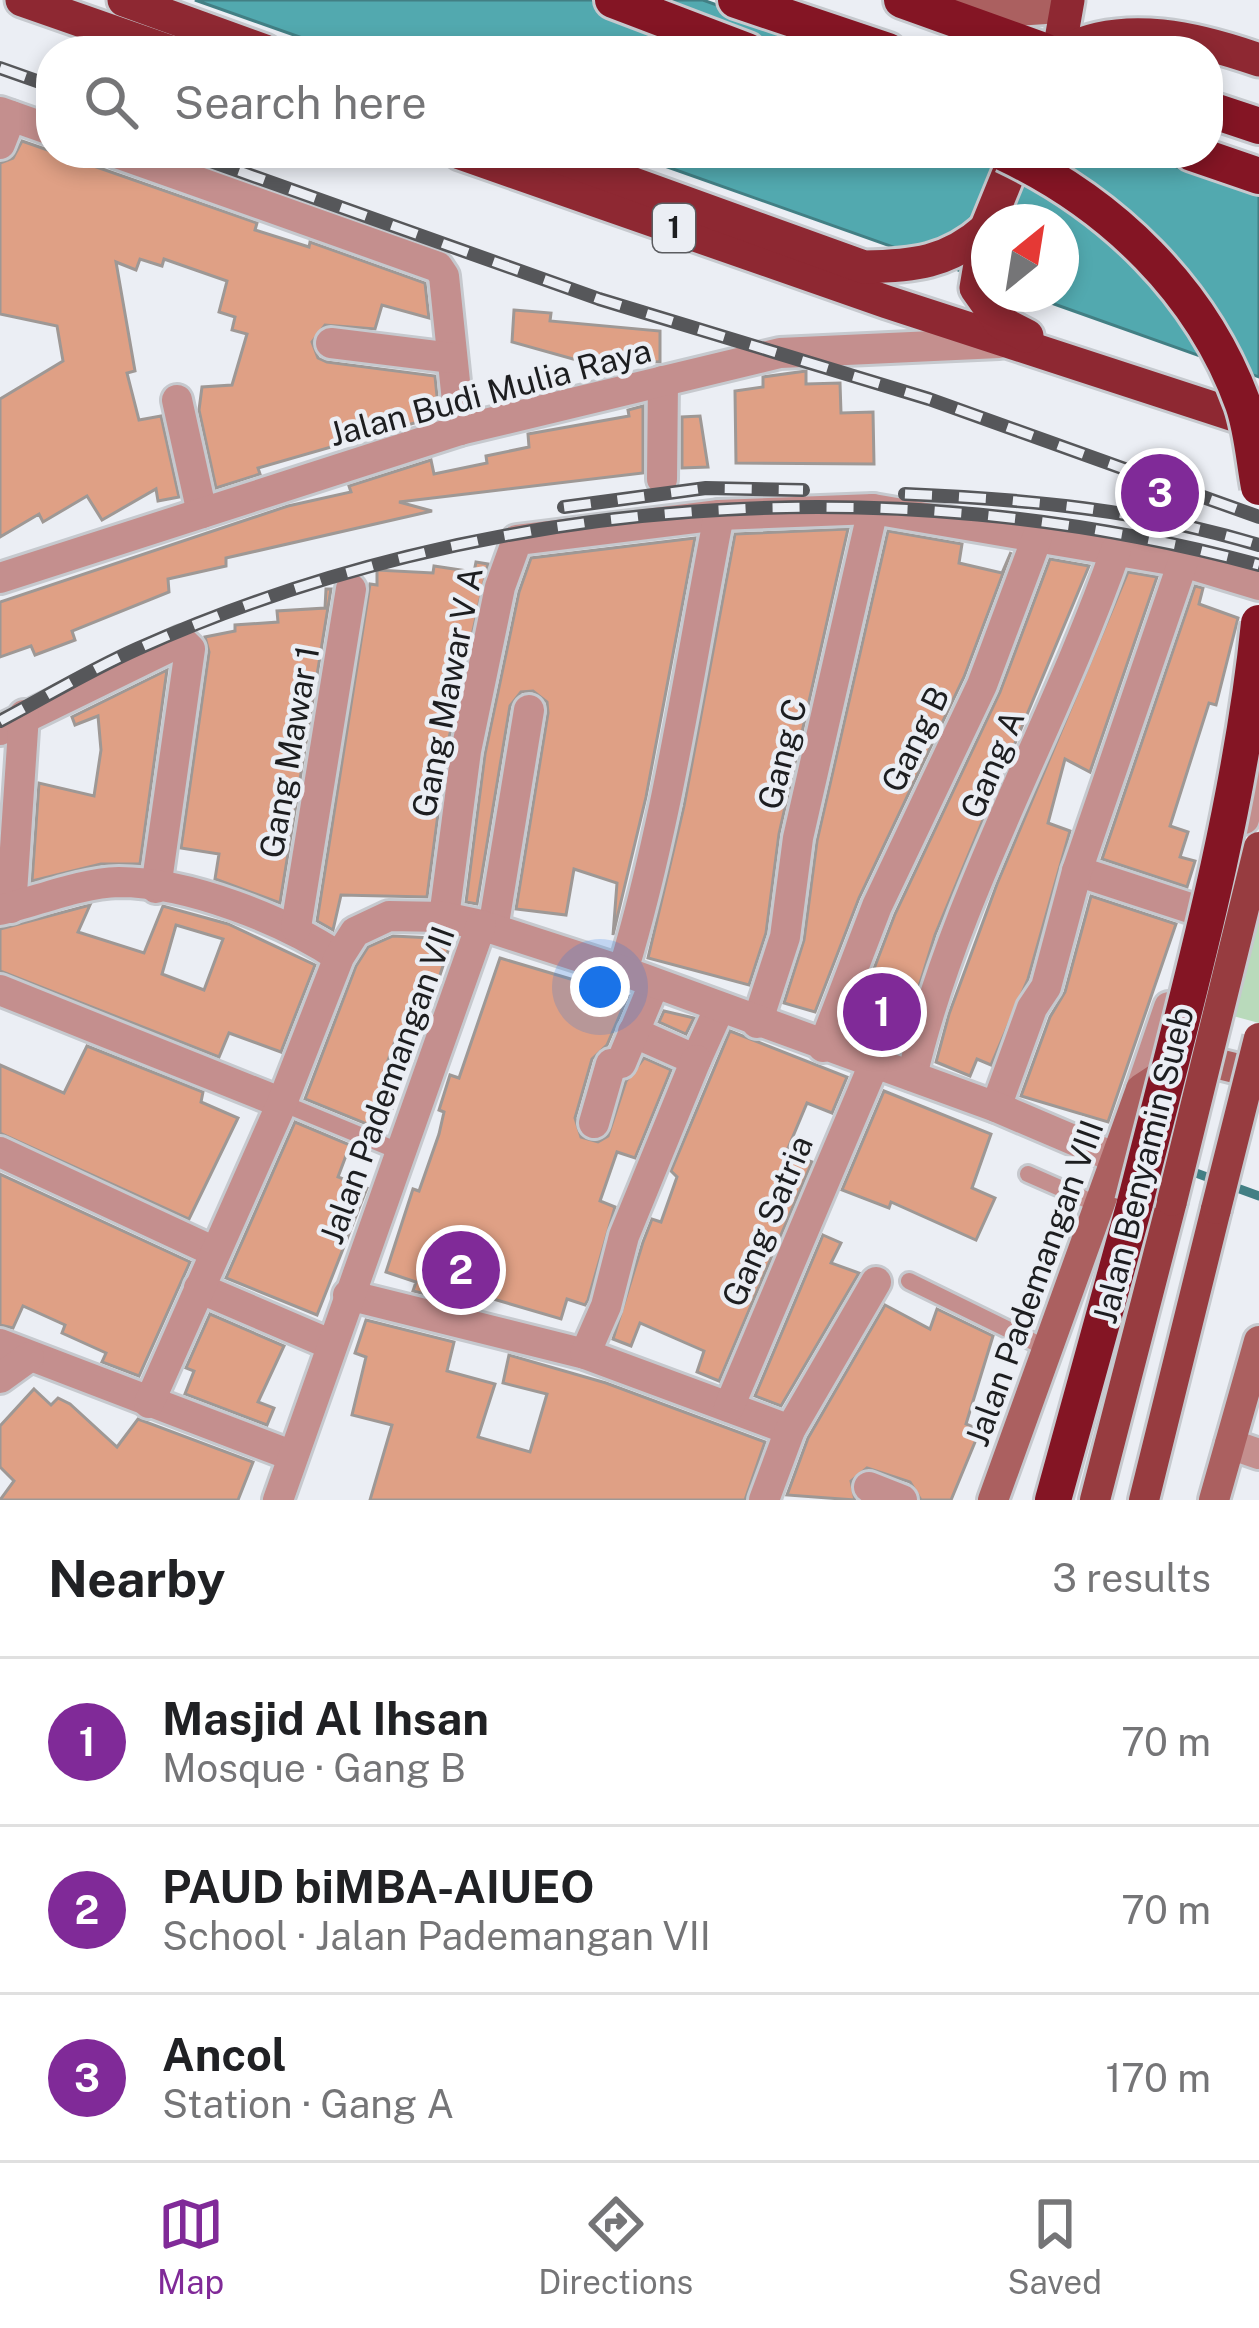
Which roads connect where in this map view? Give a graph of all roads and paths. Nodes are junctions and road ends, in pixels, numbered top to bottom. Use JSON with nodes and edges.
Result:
{"nodes":[{"id":1,"x":22,"y":0,"type":"edge"},
{"id":2,"x":124,"y":0,"type":"edge"},
{"id":3,"x":613,"y":0,"type":"edge"},
{"id":4,"x":736,"y":0,"type":"edge"},
{"id":5,"x":902,"y":0,"type":"edge"},
{"id":6,"x":948,"y":0,"type":"edge"},
{"id":7,"x":1052,"y":0,"type":"edge"},
{"id":8,"x":1068,"y":0,"type":"edge"},
{"id":9,"x":125,"y":36,"type":"edge"},
{"id":10,"x":224,"y":36,"type":"edge"},
{"id":11,"x":708,"y":36,"type":"edge"},
{"id":12,"x":843,"y":36,"type":"edge"},
{"id":13,"x":1003,"y":36,"type":"edge"},
{"id":14,"x":1064,"y":36,"type":"edge"},
{"id":15,"x":1223,"y":51,"type":"edge"},
{"id":16,"x":1259,"y":60,"type":"edge"},
{"id":17,"x":1223,"y":112,"type":"edge"},
{"id":18,"x":1259,"y":123,"type":"edge"},
{"id":19,"x":4,"y":124,"type":"edge"},
{"id":20,"x":36,"y":128,"type":"edge"},
{"id":21,"x":1223,"y":164,"type":"edge"},
{"id":22,"x":159,"y":168,"type":"edge"},
{"id":23,"x":504,"y":168,"type":"edge"},
{"id":24,"x":590,"y":168,"type":"edge"},
{"id":25,"x":1011,"y":168,"type":"edge"},
{"id":26,"x":1035,"y":168,"type":"edge"},
{"id":27,"x":1259,"y":176,"type":"edge"},
{"id":28,"x":996,"y":204,"type":"edge"},
{"id":29,"x":971,"y":242,"type":"edge"},
{"id":30,"x":991,"y":312,"type":"edge"},
{"id":31,"x":1012,"y":342,"type":"junction"},
{"id":32,"x":331,"y":343,"type":"dead end"},
{"id":33,"x":452,"y":358,"type":"junction"},
{"id":34,"x":1102,"y":374,"type":"junction"},
{"id":35,"x":663,"y":382,"type":"junction"},
{"id":36,"x":177,"y":400,"type":"dead end"},
{"id":37,"x":1259,"y":422,"type":"edge"},
{"id":38,"x":460,"y":430,"type":"junction"},
{"id":39,"x":662,"y":479,"type":"dead end"},
{"id":40,"x":1259,"y":487,"type":"edge"},
{"id":41,"x":873,"y":508,"type":"junction"},
{"id":42,"x":202,"y":513,"type":"junction"},
{"id":43,"x":718,"y":515,"type":"junction"},
{"id":44,"x":1037,"y":538,"type":"junction"},
{"id":45,"x":1116,"y":550,"type":"junction"},
{"id":46,"x":1184,"y":562,"type":"junction"},
{"id":47,"x":0,"y":578,"type":"edge"},
{"id":48,"x":1259,"y":585,"type":"edge"},
{"id":49,"x":351,"y":589,"type":"dead end"},
{"id":50,"x":1259,"y":623,"type":"edge"},
{"id":51,"x":530,"y":710,"type":"dead end"},
{"id":52,"x":12,"y":722,"type":"edge"},
{"id":53,"x":1259,"y":761,"type":"edge"},
{"id":54,"x":1259,"y":847,"type":"edge"},
{"id":55,"x":1076,"y":871,"type":"junction"},
{"id":56,"x":155,"y":888,"type":"junction"},
{"id":57,"x":6,"y":909,"type":"edge"},
{"id":58,"x":445,"y":910,"type":"junction"},
{"id":59,"x":1196,"y":910,"type":"junction"},
{"id":60,"x":491,"y":921,"type":"junction"},
{"id":61,"x":296,"y":927,"type":"junction"},
{"id":62,"x":339,"y":958,"type":"junction"},
{"id":63,"x":626,"y":961,"type":"junction"},
{"id":64,"x":654,"y":984,"type":"junction"},
{"id":65,"x":0,"y":990,"type":"edge"},
{"id":66,"x":719,"y":1010,"type":"junction"},
{"id":67,"x":760,"y":1014,"type":"junction"},
{"id":68,"x":633,"y":1032,"type":"junction"},
{"id":69,"x":826,"y":1038,"type":"junction"},
{"id":70,"x":1259,"y":1038,"type":"edge"},
{"id":71,"x":696,"y":1060,"type":"junction"},
{"id":72,"x":874,"y":1064,"type":"junction"},
{"id":73,"x":914,"y":1067,"type":"junction"},
{"id":74,"x":1259,"y":1074,"type":"edge"},
{"id":75,"x":1155,"y":1080,"type":"junction"},
{"id":76,"x":1000,"y":1097,"type":"junction"},
{"id":77,"x":287,"y":1105,"type":"junction"},
{"id":78,"x":594,"y":1123,"type":"dead end"},
{"id":79,"x":0,"y":1152,"type":"edge"},
{"id":80,"x":403,"y":1153,"type":"junction"},
{"id":81,"x":1118,"y":1159,"type":"junction"},
{"id":82,"x":1028,"y":1174,"type":"dead end"},
{"id":83,"x":1101,"y":1206,"type":"junction"},
{"id":84,"x":215,"y":1252,"type":"junction"},
{"id":85,"x":909,"y":1281,"type":"dead end"},
{"id":86,"x":876,"y":1282,"type":"dead end"},
{"id":87,"x":207,"y":1291,"type":"junction"},
{"id":88,"x":348,"y":1295,"type":"junction"},
{"id":89,"x":332,"y":1345,"type":"junction"},
{"id":90,"x":1048,"y":1349,"type":"junction"},
{"id":91,"x":586,"y":1354,"type":"junction"},
{"id":92,"x":1257,"y":1354,"type":"edge"},
{"id":93,"x":12,"y":1362,"type":"edge"},
{"id":94,"x":729,"y":1407,"type":"junction"},
{"id":95,"x":160,"y":1408,"type":"junction"},
{"id":96,"x":790,"y":1430,"type":"junction"},
{"id":97,"x":1245,"y":1449,"type":"edge"},
{"id":98,"x":293,"y":1456,"type":"junction"},
{"id":99,"x":869,"y":1487,"type":"dead end"},
{"id":100,"x":278,"y":1500,"type":"edge"},
{"id":101,"x":764,"y":1500,"type":"edge"},
{"id":102,"x":902,"y":1500,"type":"edge"},
{"id":103,"x":993,"y":1500,"type":"edge"},
{"id":104,"x":1053,"y":1500,"type":"edge"},
{"id":105,"x":1095,"y":1500,"type":"edge"},
{"id":106,"x":1144,"y":1500,"type":"edge"},
{"id":107,"x":1214,"y":1500,"type":"edge"}],
"edges":[{"from":1,"to":9,"type":"highway"},
{"from":2,"to":10,"type":"highway"},
{"from":3,"to":11,"type":"highway"},
{"from":4,"to":12,"type":"highway"},
{"from":5,"to":13,"type":"highway"},
{"from":6,"to":7,"type":"main road"},
{"from":8,"to":14,"type":"highway"},
{"from":15,"to":16,"type":"highway"},
{"from":17,"to":18,"type":"highway"},
{"from":19,"to":20,"type":"street"},
{"from":21,"to":27,"type":"highway"},
{"from":22,"to":33,"type":"street"},
{"from":23,"to":31,"type":"highway","number":"1"},
{"from":24,"to":29,"type":"highway","number":"1"},
{"from":25,"to":28,"type":"highway","number":"1"},
{"from":26,"to":40,"type":"highway","bridge":true},
{"from":30,"to":34,"type":"highway","number":"1"},
{"from":31,"to":34,"type":"highway","number":"1"},
{"from":31,"to":35,"type":"street","name":"Jalan Budi Mulia Raya"},
{"from":32,"to":33,"type":"street"},
{"from":33,"to":38,"type":"street"},
{"from":34,"to":37,"type":"highway","number":"1"},
{"from":35,"to":38,"type":"street","name":"Jalan Budi Mulia Raya"},
{"from":35,"to":39,"type":"street"},
{"from":36,"to":42,"type":"street"},
{"from":38,"to":42,"type":"street","name":"Jalan Budi Mulia Raya"},
{"from":41,"to":43,"type":"street"},
{"from":41,"to":44,"type":"street"},
{"from":41,"to":67,"type":"street","name":"Gang C"},
{"from":42,"to":47,"type":"street","name":"Jalan Budi Mulia Raya"},
{"from":43,"to":58,"type":"street","name":"Gang Mawar V A"},
{"from":43,"to":63,"type":"street"},
{"from":44,"to":45,"type":"street"},
{"from":44,"to":69,"type":"street","name":"Gang B"},
{"from":45,"to":46,"type":"street"},
{"from":45,"to":73,"type":"street","name":"Gang A"},
{"from":46,"to":48,"type":"street"},
{"from":46,"to":55,"type":"street"},
{"from":49,"to":61,"type":"street","name":"Gang Mawar 1"},
{"from":50,"to":75,"type":"highway","bridge":true},
{"from":51,"to":60,"type":"street"},
{"from":52,"to":56,"type":"street"},
{"from":52,"to":57,"type":"street"},
{"from":53,"to":59,"type":"street","name":"Jalan Pademangan VIII"},
{"from":54,"to":105,"type":"main road","name":"Jalan Benyamin Sueb","bridge":true},
{"from":55,"to":59,"type":"street"},
{"from":55,"to":76,"type":"street"},
{"from":56,"to":57,"type":"street"},
{"from":56,"to":61,"type":"street"},
{"from":58,"to":60,"type":"street"},
{"from":58,"to":62,"type":"street"},
{"from":59,"to":75,"type":"street","name":"Jalan Pademangan VIII"},
{"from":60,"to":63,"type":"street","name":"Jalan Pademangan VII"},
{"from":60,"to":80,"type":"street","name":"Jalan Pademangan VII"},
{"from":61,"to":62,"type":"street"},
{"from":62,"to":77,"type":"street"},
{"from":63,"to":64,"type":"street","name":"Jalan Pademangan VII"},
{"from":64,"to":66,"type":"street","name":"Jalan Pademangan VII"},
{"from":64,"to":68,"type":"street"},
{"from":65,"to":77,"type":"street"},
{"from":66,"to":67,"type":"street","name":"Jalan Pademangan VII"},
{"from":66,"to":71,"type":"street"},
{"from":67,"to":69,"type":"street","name":"Jalan Pademangan VII"},
{"from":68,"to":71,"type":"street"},
{"from":68,"to":78,"type":"street"},
{"from":69,"to":72,"type":"street","name":"Jalan Pademangan VII"},
{"from":70,"to":106,"type":"main road","bridge":true},
{"from":71,"to":91,"type":"street"},
{"from":72,"to":73,"type":"street","name":"Jalan Pademangan VII"},
{"from":72,"to":94,"type":"street","name":"Gang Satria"},
{"from":73,"to":76,"type":"street","name":"Jalan Pademangan VII"},
{"from":74,"to":75,"type":"main road"},
{"from":75,"to":81,"type":"main road","name":"Jalan Pademangan VIII"},
{"from":75,"to":104,"type":"highway","bridge":true},
{"from":76,"to":81,"type":"street","name":"Jalan Pademangan VII"},
{"from":77,"to":80,"type":"lane"},
{"from":77,"to":84,"type":"street"},
{"from":79,"to":84,"type":"street"},
{"from":80,"to":88,"type":"street","name":"Jalan Pademangan VII"},
{"from":81,"to":83,"type":"main road","name":"Jalan Pademangan VIII"},
{"from":82,"to":83,"type":"lane"},
{"from":83,"to":90,"type":"main road","name":"Jalan Pademangan VIII"},
{"from":84,"to":87,"type":"street"},
{"from":85,"to":90,"type":"lane"},
{"from":86,"to":96,"type":"street"},
{"from":87,"to":89,"type":"street"},
{"from":87,"to":95,"type":"street"},
{"from":88,"to":89,"type":"street","name":"Jalan Pademangan VII"},
{"from":88,"to":91,"type":"street","name":"Jalan Pademangan VII"},
{"from":89,"to":98,"type":"street","name":"Jalan Pademangan VII"},
{"from":90,"to":103,"type":"main road","name":"Jalan Pademangan VIII"},
{"from":91,"to":94,"type":"street","name":"Jalan Pademangan VII"},
{"from":92,"to":97,"type":"main road"},
{"from":93,"to":95,"type":"street"},
{"from":94,"to":96,"type":"street","name":"Jalan Pademangan VII"},
{"from":95,"to":98,"type":"street"},
{"from":96,"to":101,"type":"street"},
{"from":97,"to":107,"type":"main road"},
{"from":98,"to":100,"type":"street","name":"Jalan Pademangan VII"},
{"from":99,"to":102,"type":"street"}]}
